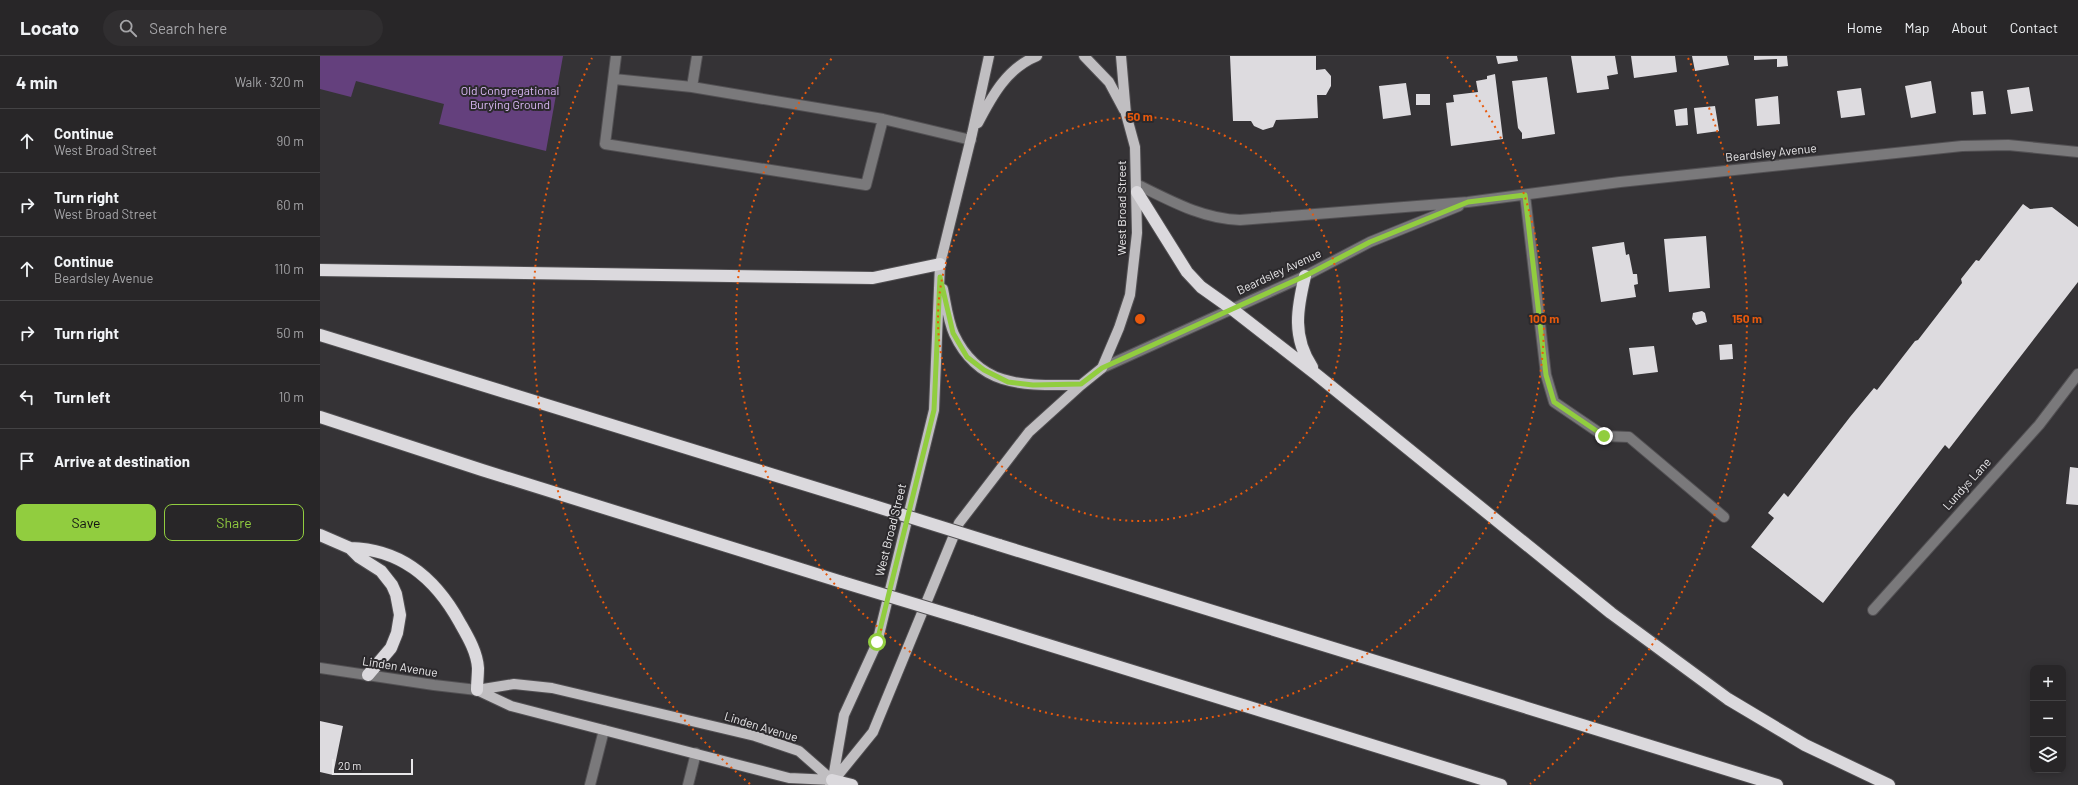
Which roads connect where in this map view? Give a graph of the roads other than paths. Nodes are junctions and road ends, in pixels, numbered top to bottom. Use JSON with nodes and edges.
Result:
{"nodes":[{"id":1,"x":616,"y":56,"type":"edge"},
{"id":2,"x":697,"y":56,"type":"edge"},
{"id":3,"x":989,"y":56,"type":"edge"},
{"id":4,"x":1037,"y":56,"type":"edge"},
{"id":5,"x":1084,"y":56,"type":"edge"},
{"id":6,"x":1121,"y":56,"type":"edge"},
{"id":7,"x":614,"y":79,"type":"junction"},
{"id":8,"x":692,"y":87,"type":"junction"},
{"id":9,"x":1126,"y":114,"type":"junction"},
{"id":10,"x":883,"y":119,"type":"junction"},
{"id":11,"x":971,"y":137,"type":"junction"},
{"id":12,"x":2078,"y":152,"type":"edge"},
{"id":13,"x":1137,"y":188,"type":"junction"},
{"id":14,"x":1525,"y":195,"type":"junction"},
{"id":15,"x":1468,"y":202,"type":"junction"},
{"id":16,"x":940,"y":264,"type":"junction"},
{"id":17,"x":320,"y":270,"type":"edge"},
{"id":18,"x":1305,"y":276,"type":"junction"},
{"id":19,"x":940,"y":277,"type":"junction"},
{"id":20,"x":1232,"y":309,"type":"junction"},
{"id":21,"x":320,"y":335,"type":"edge"},
{"id":22,"x":1102,"y":368,"type":"junction"},
{"id":23,"x":2078,"y":374,"type":"edge"},
{"id":24,"x":1317,"y":375,"type":"junction"},
{"id":25,"x":1081,"y":384,"type":"junction"},
{"id":26,"x":320,"y":417,"type":"edge"},
{"id":27,"x":1724,"y":517,"type":"dead end"},
{"id":28,"x":320,"y":535,"type":"edge"},
{"id":29,"x":350,"y":548,"type":"junction"},
{"id":30,"x":1873,"y":610,"type":"dead end"},
{"id":31,"x":320,"y":668,"type":"edge"},
{"id":32,"x":368,"y":675,"type":"junction"},
{"id":33,"x":477,"y":690,"type":"junction"},
{"id":34,"x":604,"y":730,"type":"junction"},
{"id":35,"x":696,"y":753,"type":"junction"},
{"id":36,"x":831,"y":782,"type":"edge"},
{"id":37,"x":590,"y":785,"type":"edge"},
{"id":38,"x":688,"y":785,"type":"edge"},
{"id":39,"x":852,"y":785,"type":"edge"},
{"id":40,"x":1501,"y":785,"type":"edge"},
{"id":41,"x":1778,"y":785,"type":"edge"},
{"id":42,"x":1889,"y":785,"type":"edge"}],
"edges":[{"from":1,"to":7,"type":"street"},
{"from":2,"to":8,"type":"street"},
{"from":3,"to":11,"type":"main road","name":"West Broad Street"},
{"from":4,"to":11,"type":"main road","name":"West Broad Street"},
{"from":5,"to":9,"type":"main road","name":"West Broad Street"},
{"from":6,"to":9,"type":"main road","name":"West Broad Street"},
{"from":7,"to":8,"type":"street"},
{"from":7,"to":10,"type":"street"},
{"from":8,"to":10,"type":"street"},
{"from":9,"to":13,"type":"main road","name":"West Broad Street"},
{"from":10,"to":11,"type":"street"},
{"from":11,"to":16,"type":"main road","name":"West Broad Street"},
{"from":12,"to":14,"type":"street","name":"Beardsley Avenue"},
{"from":13,"to":15,"type":"street","name":"Beardsley Avenue"},
{"from":13,"to":20,"type":"highway"},
{"from":13,"to":22,"type":"main road","name":"West Broad Street"},
{"from":14,"to":15,"type":"street","name":"Beardsley Avenue"},
{"from":14,"to":27,"type":"street"},
{"from":15,"to":18,"type":"street","name":"Beardsley Avenue"},
{"from":16,"to":17,"type":"highway"},
{"from":16,"to":19,"type":"main road","name":"West Broad Street"},
{"from":18,"to":20,"type":"street","name":"Beardsley Avenue"},
{"from":18,"to":24,"type":"highway"},
{"from":19,"to":25,"type":"main road","name":"West Broad Street"},
{"from":19,"to":36,"type":"main road","name":"West Broad Street"},
{"from":20,"to":22,"type":"street","name":"Beardsley Avenue"},
{"from":20,"to":24,"type":"highway"},
{"from":21,"to":41,"type":"highway","bridge":true},
{"from":22,"to":25,"type":"main road","name":"West Broad Street"},
{"from":23,"to":30,"type":"street","name":"Lundys Lane"},
{"from":24,"to":42,"type":"highway"},
{"from":25,"to":36,"type":"main road","name":"West Broad Street"},
{"from":26,"to":40,"type":"highway","bridge":true},
{"from":28,"to":29,"type":"highway"},
{"from":29,"to":32,"type":"highway"},
{"from":29,"to":33,"type":"highway"},
{"from":31,"to":32,"type":"street","name":"Linden Avenue"},
{"from":32,"to":33,"type":"street","name":"Linden Avenue"},
{"from":33,"to":34,"type":"main road","name":"Linden Avenue"},
{"from":33,"to":36,"type":"main road","name":"Linden Avenue"},
{"from":34,"to":35,"type":"main road","name":"Linden Avenue"},
{"from":34,"to":37,"type":"street"},
{"from":35,"to":36,"type":"main road","name":"Linden Avenue"},
{"from":35,"to":38,"type":"street"},
{"from":36,"to":39,"type":"highway"}]}
